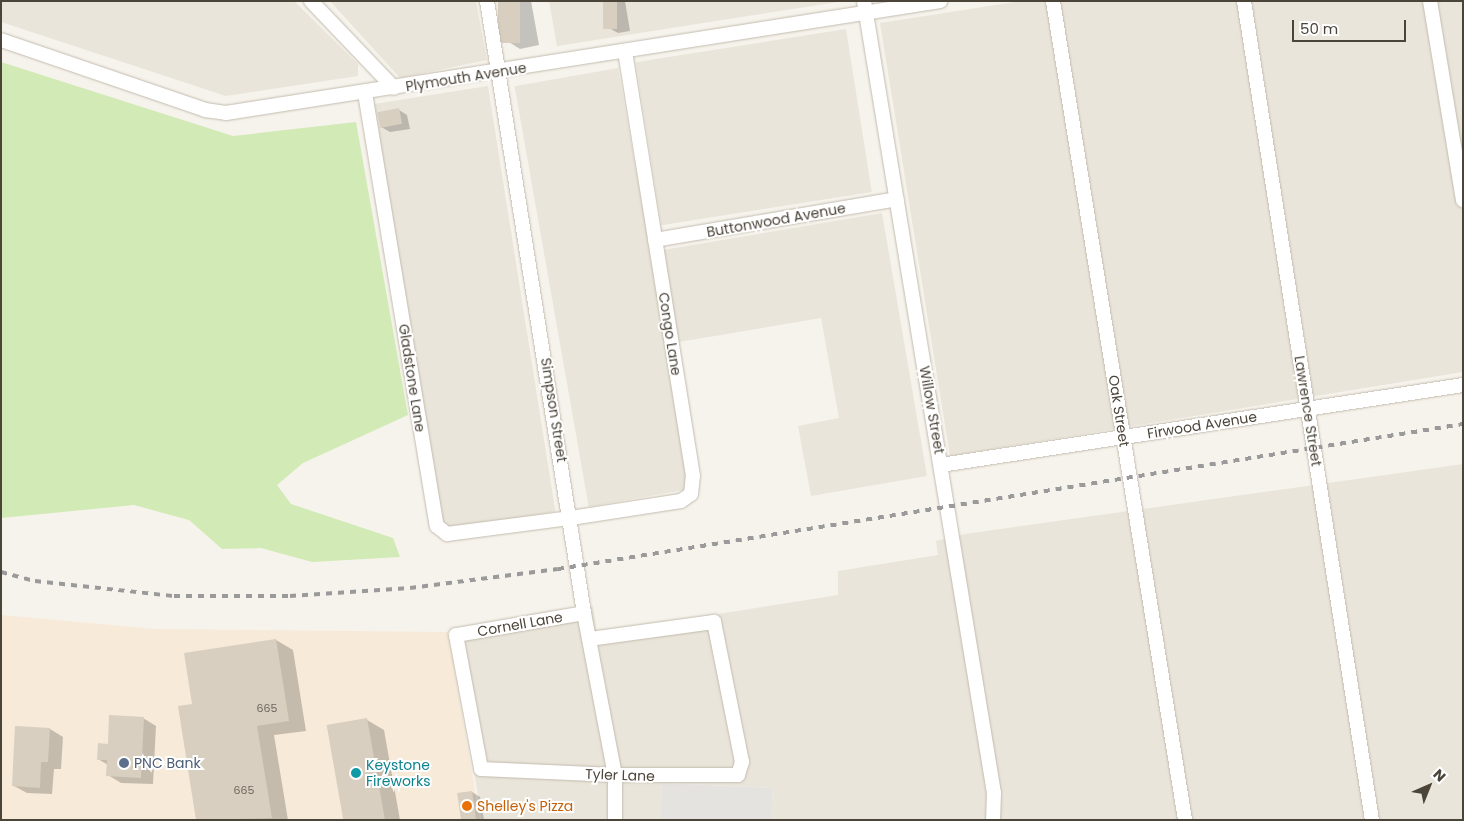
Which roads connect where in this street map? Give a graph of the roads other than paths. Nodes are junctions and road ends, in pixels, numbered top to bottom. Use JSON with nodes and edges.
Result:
{"nodes":[{"id":1,"x":311,"y":1,"type":"edge"},
{"id":2,"x":486,"y":1,"type":"edge"},
{"id":3,"x":940,"y":1,"type":"edge"},
{"id":4,"x":1054,"y":1,"type":"edge"},
{"id":5,"x":1244,"y":1,"type":"edge"},
{"id":6,"x":1430,"y":1,"type":"edge"},
{"id":7,"x":865,"y":7,"type":"edge"},
{"id":8,"x":1,"y":40,"type":"edge"},
{"id":9,"x":625,"y":52,"type":"junction"},
{"id":10,"x":499,"y":71,"type":"junction"},
{"id":11,"x":394,"y":88,"type":"junction"},
{"id":12,"x":365,"y":93,"type":"junction"},
{"id":13,"x":897,"y":199,"type":"junction"},
{"id":14,"x":1463,"y":200,"type":"edge"},
{"id":15,"x":656,"y":240,"type":"junction"},
{"id":16,"x":1463,"y":385,"type":"edge"},
{"id":17,"x":1308,"y":408,"type":"junction"},
{"id":18,"x":1124,"y":438,"type":"junction"},
{"id":19,"x":942,"y":465,"type":"junction"},
{"id":20,"x":571,"y":518,"type":"junction"},
{"id":21,"x":584,"y":613,"type":"junction"},
{"id":22,"x":456,"y":635,"type":"joint"},
{"id":23,"x":590,"y":640,"type":"junction"},
{"id":24,"x":615,"y":775,"type":"junction"},
{"id":25,"x":615,"y":820,"type":"edge"},
{"id":26,"x":994,"y":820,"type":"edge"},
{"id":27,"x":1184,"y":820,"type":"edge"},
{"id":28,"x":1372,"y":820,"type":"edge"}],
"edges":[{"from":1,"to":11,"type":"street"},
{"from":2,"to":10,"type":"street","name":"Simpson Street"},
{"from":3,"to":7,"type":"street","name":"Plymouth Avenue"},
{"from":4,"to":18,"type":"street","name":"Oak Street"},
{"from":5,"to":17,"type":"street","name":"Lawrence Street"},
{"from":6,"to":14,"type":"street"},
{"from":7,"to":9,"type":"street","name":"Plymouth Avenue"},
{"from":7,"to":13,"type":"street","name":"Willow Street"},
{"from":8,"to":12,"type":"street","name":"Plymouth Avenue"},
{"from":9,"to":10,"type":"street","name":"Plymouth Avenue"},
{"from":9,"to":15,"type":"street","name":"Congo Lane"},
{"from":10,"to":11,"type":"street","name":"Plymouth Avenue"},
{"from":10,"to":20,"type":"street","name":"Simpson Street"},
{"from":11,"to":12,"type":"street","name":"Plymouth Avenue"},
{"from":12,"to":20,"type":"street","name":"Gladstone Lane"},
{"from":13,"to":15,"type":"street","name":"Buttonwood Avenue"},
{"from":13,"to":19,"type":"street","name":"Willow Street"},
{"from":15,"to":20,"type":"street","name":"Congo Lane"},
{"from":16,"to":17,"type":"street","name":"Firwood Avenue"},
{"from":17,"to":18,"type":"street","name":"Firwood Avenue"},
{"from":17,"to":28,"type":"street","name":"Lawrence Street"},
{"from":18,"to":19,"type":"street","name":"Firwood Avenue"},
{"from":18,"to":27,"type":"street","name":"Oak Street"},
{"from":19,"to":26,"type":"street","name":"Willow Street"},
{"from":20,"to":21,"type":"street","name":"Simpson Street"},
{"from":21,"to":22,"type":"street","name":"Cornell Lane"},
{"from":21,"to":23,"type":"street","name":"Simpson Street"},
{"from":22,"to":24,"type":"street","name":"Tyler Lane"},
{"from":23,"to":24,"type":"street","name":"Simpson Street"},
{"from":23,"to":24,"type":"street","name":"Tyler Lane"},
{"from":24,"to":25,"type":"street","name":"Simpson Street"}]}
